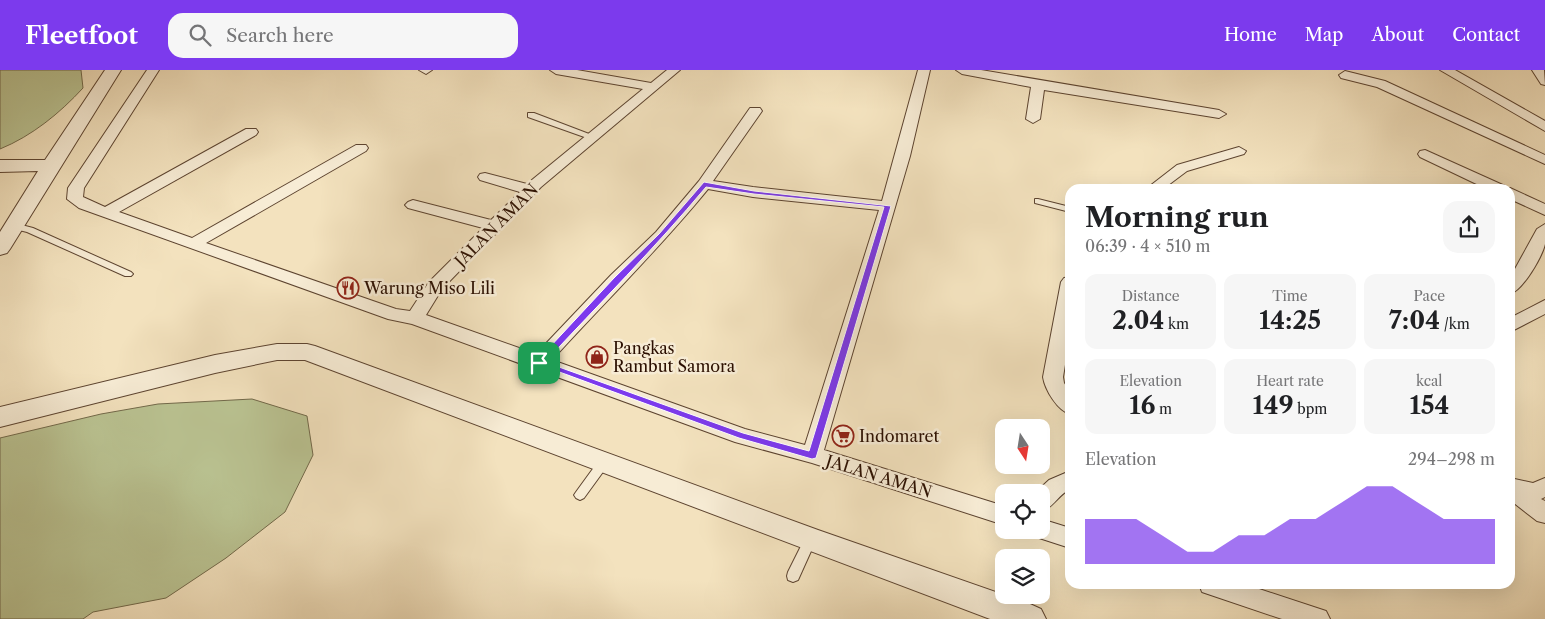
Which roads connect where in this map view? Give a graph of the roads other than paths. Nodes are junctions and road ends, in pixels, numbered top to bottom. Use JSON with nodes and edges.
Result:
{"nodes":[{"id":1,"x":113,"y":70,"type":"edge"},
{"id":2,"x":153,"y":70,"type":"edge"},
{"id":3,"x":556,"y":70,"type":"edge"},
{"id":4,"x":674,"y":70,"type":"edge"},
{"id":5,"x":924,"y":70,"type":"edge"},
{"id":6,"x":962,"y":70,"type":"edge"},
{"id":7,"x":1446,"y":70,"type":"edge"},
{"id":8,"x":1538,"y":70,"type":"edge"},
{"id":9,"x":1345,"y":75,"type":"dead end"},
{"id":10,"x":1545,"y":81,"type":"edge"},
{"id":11,"x":1038,"y":85,"type":"junction"},
{"id":12,"x":653,"y":87,"type":"junction"},
{"id":13,"x":755,"y":111,"type":"dead end"},
{"id":14,"x":1219,"y":114,"type":"dead end"},
{"id":15,"x":531,"y":115,"type":"dead end"},
{"id":16,"x":1032,"y":119,"type":"dead end"},
{"id":17,"x":1545,"y":128,"type":"edge"},
{"id":18,"x":251,"y":132,"type":"dead end"},
{"id":19,"x":593,"y":137,"type":"junction"},
{"id":20,"x":361,"y":148,"type":"dead end"},
{"id":21,"x":1239,"y":151,"type":"dead end"},
{"id":22,"x":1425,"y":154,"type":"dead end"},
{"id":23,"x":1545,"y":160,"type":"edge"},
{"id":24,"x":50,"y":165,"type":"junction"},
{"id":25,"x":0,"y":166,"type":"edge"},
{"id":26,"x":486,"y":177,"type":"dead end"},
{"id":27,"x":704,"y":184,"type":"junction"},
{"id":28,"x":1160,"y":184,"type":"edge"},
{"id":29,"x":1489,"y":184,"type":"edge"},
{"id":30,"x":530,"y":190,"type":"junction"},
{"id":31,"x":1515,"y":196,"type":"edge"},
{"id":32,"x":1038,"y":200,"type":"dead end"},
{"id":33,"x":413,"y":205,"type":"dead end"},
{"id":34,"x":887,"y":206,"type":"junction"},
{"id":35,"x":1065,"y":208,"type":"edge"},
{"id":36,"x":1545,"y":210,"type":"edge"},
{"id":37,"x":105,"y":214,"type":"junction"},
{"id":38,"x":14,"y":226,"type":"junction"},
{"id":39,"x":494,"y":226,"type":"junction"},
{"id":40,"x":1545,"y":229,"type":"edge"},
{"id":41,"x":192,"y":245,"type":"junction"},
{"id":42,"x":0,"y":248,"type":"edge"},
{"id":43,"x":1539,"y":254,"type":"edge"},
{"id":44,"x":128,"y":274,"type":"dead end"},
{"id":45,"x":1515,"y":283,"type":"edge"},
{"id":46,"x":1545,"y":306,"type":"edge"},
{"id":47,"x":1065,"y":310,"type":"edge"},
{"id":48,"x":415,"y":318,"type":"junction"},
{"id":49,"x":1515,"y":323,"type":"edge"},
{"id":50,"x":539,"y":363,"type":"junction"},
{"id":51,"x":1065,"y":400,"type":"edge"},
{"id":52,"x":0,"y":417,"type":"edge"},
{"id":53,"x":812,"y":455,"type":"junction"},
{"id":54,"x":604,"y":462,"type":"junction"},
{"id":55,"x":1065,"y":482,"type":"edge"},
{"id":56,"x":1545,"y":487,"type":"edge"},
{"id":57,"x":1515,"y":489,"type":"edge"},
{"id":58,"x":1050,"y":491,"type":"edge"},
{"id":59,"x":1515,"y":492,"type":"edge"},
{"id":60,"x":580,"y":494,"type":"dead end"},
{"id":61,"x":995,"y":513,"type":"edge"},
{"id":62,"x":1545,"y":514,"type":"edge"},
{"id":63,"x":1050,"y":532,"type":"edge"},
{"id":64,"x":1065,"y":536,"type":"edge"},
{"id":65,"x":810,"y":540,"type":"junction"},
{"id":66,"x":793,"y":576,"type":"dead end"},
{"id":67,"x":1226,"y":589,"type":"edge"},
{"id":68,"x":1016,"y":616,"type":"edge"},
{"id":69,"x":1317,"y":619,"type":"edge"}],
"edges":[{"from":1,"to":24,"type":"street"},
{"from":2,"to":37,"type":"street"},
{"from":3,"to":12,"type":"street"},
{"from":4,"to":12,"type":"street","name":"JALAN AMAN"},
{"from":5,"to":34,"type":"street"},
{"from":6,"to":11,"type":"street"},
{"from":7,"to":17,"type":"street"},
{"from":8,"to":10,"type":"street"},
{"from":9,"to":23,"type":"street"},
{"from":11,"to":14,"type":"street"},
{"from":11,"to":16,"type":"street"},
{"from":12,"to":19,"type":"street","name":"JALAN AMAN"},
{"from":13,"to":27,"type":"street"},
{"from":15,"to":19,"type":"lane"},
{"from":18,"to":37,"type":"street"},
{"from":19,"to":30,"type":"street","name":"JALAN AMAN"},
{"from":20,"to":41,"type":"street"},
{"from":21,"to":28,"type":"street"},
{"from":22,"to":29,"type":"street"},
{"from":24,"to":25,"type":"street"},
{"from":24,"to":38,"type":"street"},
{"from":26,"to":30,"type":"street"},
{"from":27,"to":34,"type":"street"},
{"from":27,"to":50,"type":"street"},
{"from":30,"to":39,"type":"street","name":"JALAN AMAN"},
{"from":31,"to":36,"type":"street"},
{"from":32,"to":35,"type":"lane"},
{"from":33,"to":39,"type":"street"},
{"from":34,"to":53,"type":"street"},
{"from":37,"to":41,"type":"street"},
{"from":38,"to":42,"type":"street"},
{"from":38,"to":44,"type":"lane"},
{"from":39,"to":48,"type":"street","name":"JALAN AMAN"},
{"from":40,"to":43,"type":"street"},
{"from":41,"to":48,"type":"street"},
{"from":43,"to":45,"type":"street"},
{"from":46,"to":49,"type":"street"},
{"from":47,"to":51,"type":"street"},
{"from":48,"to":50,"type":"street","name":"JALAN AMAN"},
{"from":50,"to":53,"type":"street","name":"JALAN AMAN"},
{"from":52,"to":54,"type":"street"},
{"from":53,"to":61,"type":"street","name":"JALAN AMAN"},
{"from":54,"to":60,"type":"lane"},
{"from":54,"to":65,"type":"street"},
{"from":55,"to":58,"type":"street"},
{"from":56,"to":57,"type":"street"},
{"from":59,"to":62,"type":"street"},
{"from":63,"to":64,"type":"street"},
{"from":65,"to":66,"type":"lane"},
{"from":65,"to":68,"type":"street"},
{"from":67,"to":69,"type":"street"}]}
